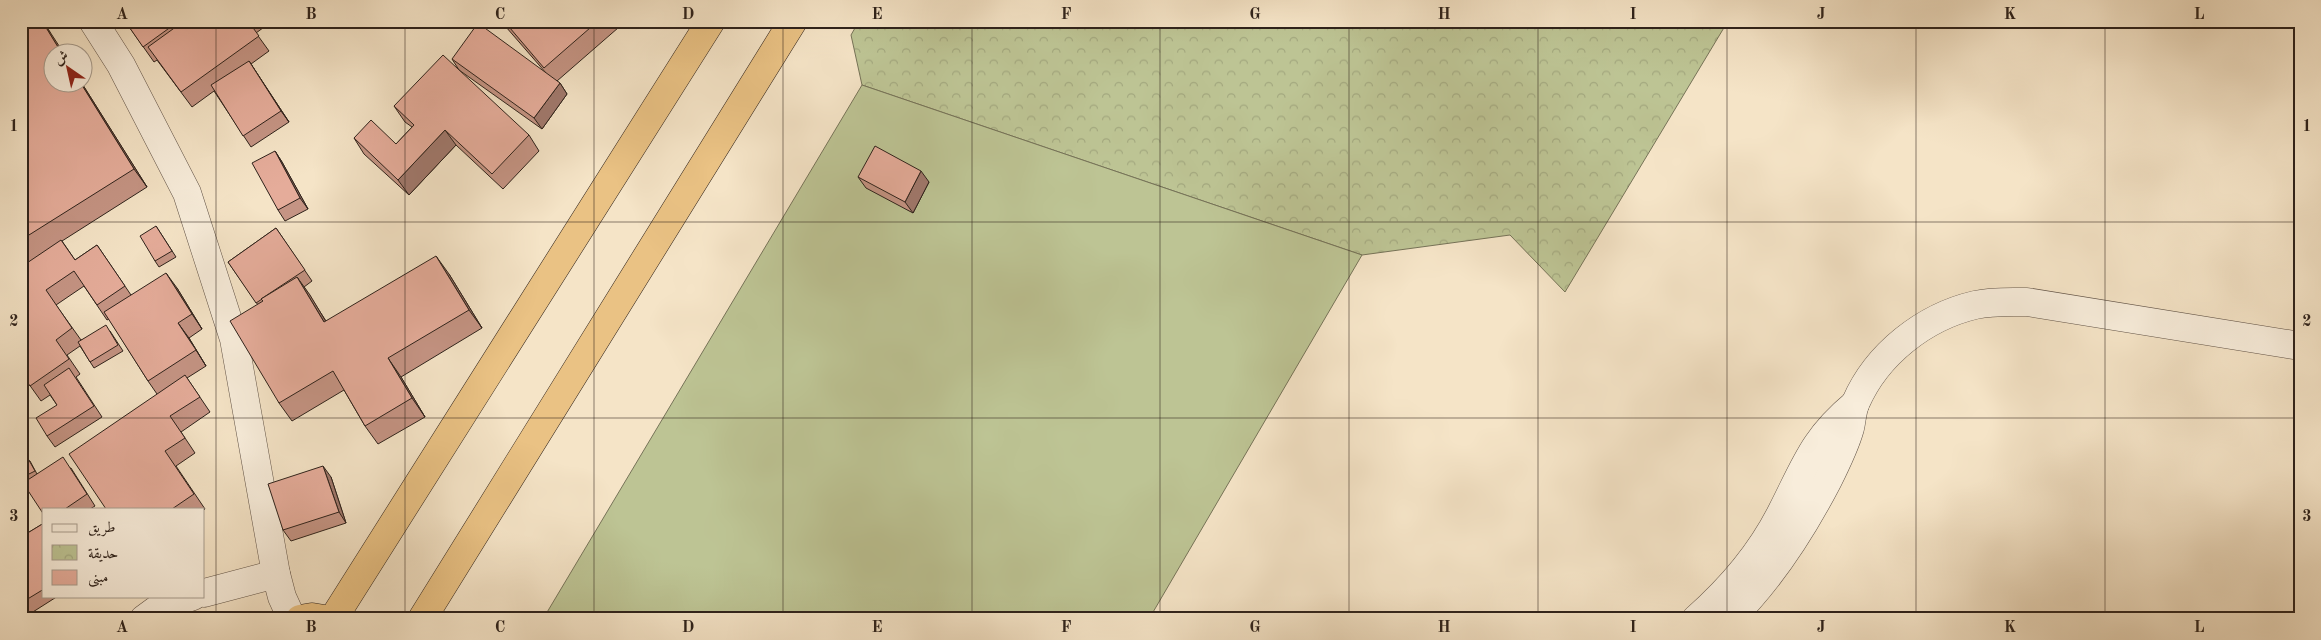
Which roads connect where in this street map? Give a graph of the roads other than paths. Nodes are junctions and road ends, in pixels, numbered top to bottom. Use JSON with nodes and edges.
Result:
{"nodes":[{"id":1,"x":93,"y":21,"type":"edge"},
{"id":2,"x":711,"y":21,"type":"edge"},
{"id":3,"x":793,"y":21,"type":"edge"},
{"id":4,"x":2300,"y":346,"type":"edge"},
{"id":5,"x":1855,"y":404,"type":"junction"},
{"id":6,"x":276,"y":574,"type":"junction"},
{"id":7,"x":205,"y":593,"type":"edge"},
{"id":8,"x":187,"y":598,"type":"edge"},
{"id":9,"x":144,"y":619,"type":"edge"},
{"id":10,"x":292,"y":619,"type":"edge"},
{"id":11,"x":300,"y":619,"type":"edge"},
{"id":12,"x":324,"y":619,"type":"edge"},
{"id":13,"x":333,"y":619,"type":"edge"},
{"id":14,"x":422,"y":619,"type":"edge"},
{"id":15,"x":1696,"y":619,"type":"edge"},
{"id":16,"x":1730,"y":619,"type":"edge"}],
"edges":[{"from":1,"to":6,"type":"street"},
{"from":2,"to":13,"type":"highway"},
{"from":3,"to":14,"type":"highway"},
{"from":4,"to":5,"type":"street"},
{"from":5,"to":15,"type":"street"},
{"from":5,"to":16,"type":"street"},
{"from":6,"to":7,"type":"street"},
{"from":6,"to":10,"type":"street"},
{"from":8,"to":9,"type":"street"},
{"from":11,"to":12,"type":"highway"}]}
